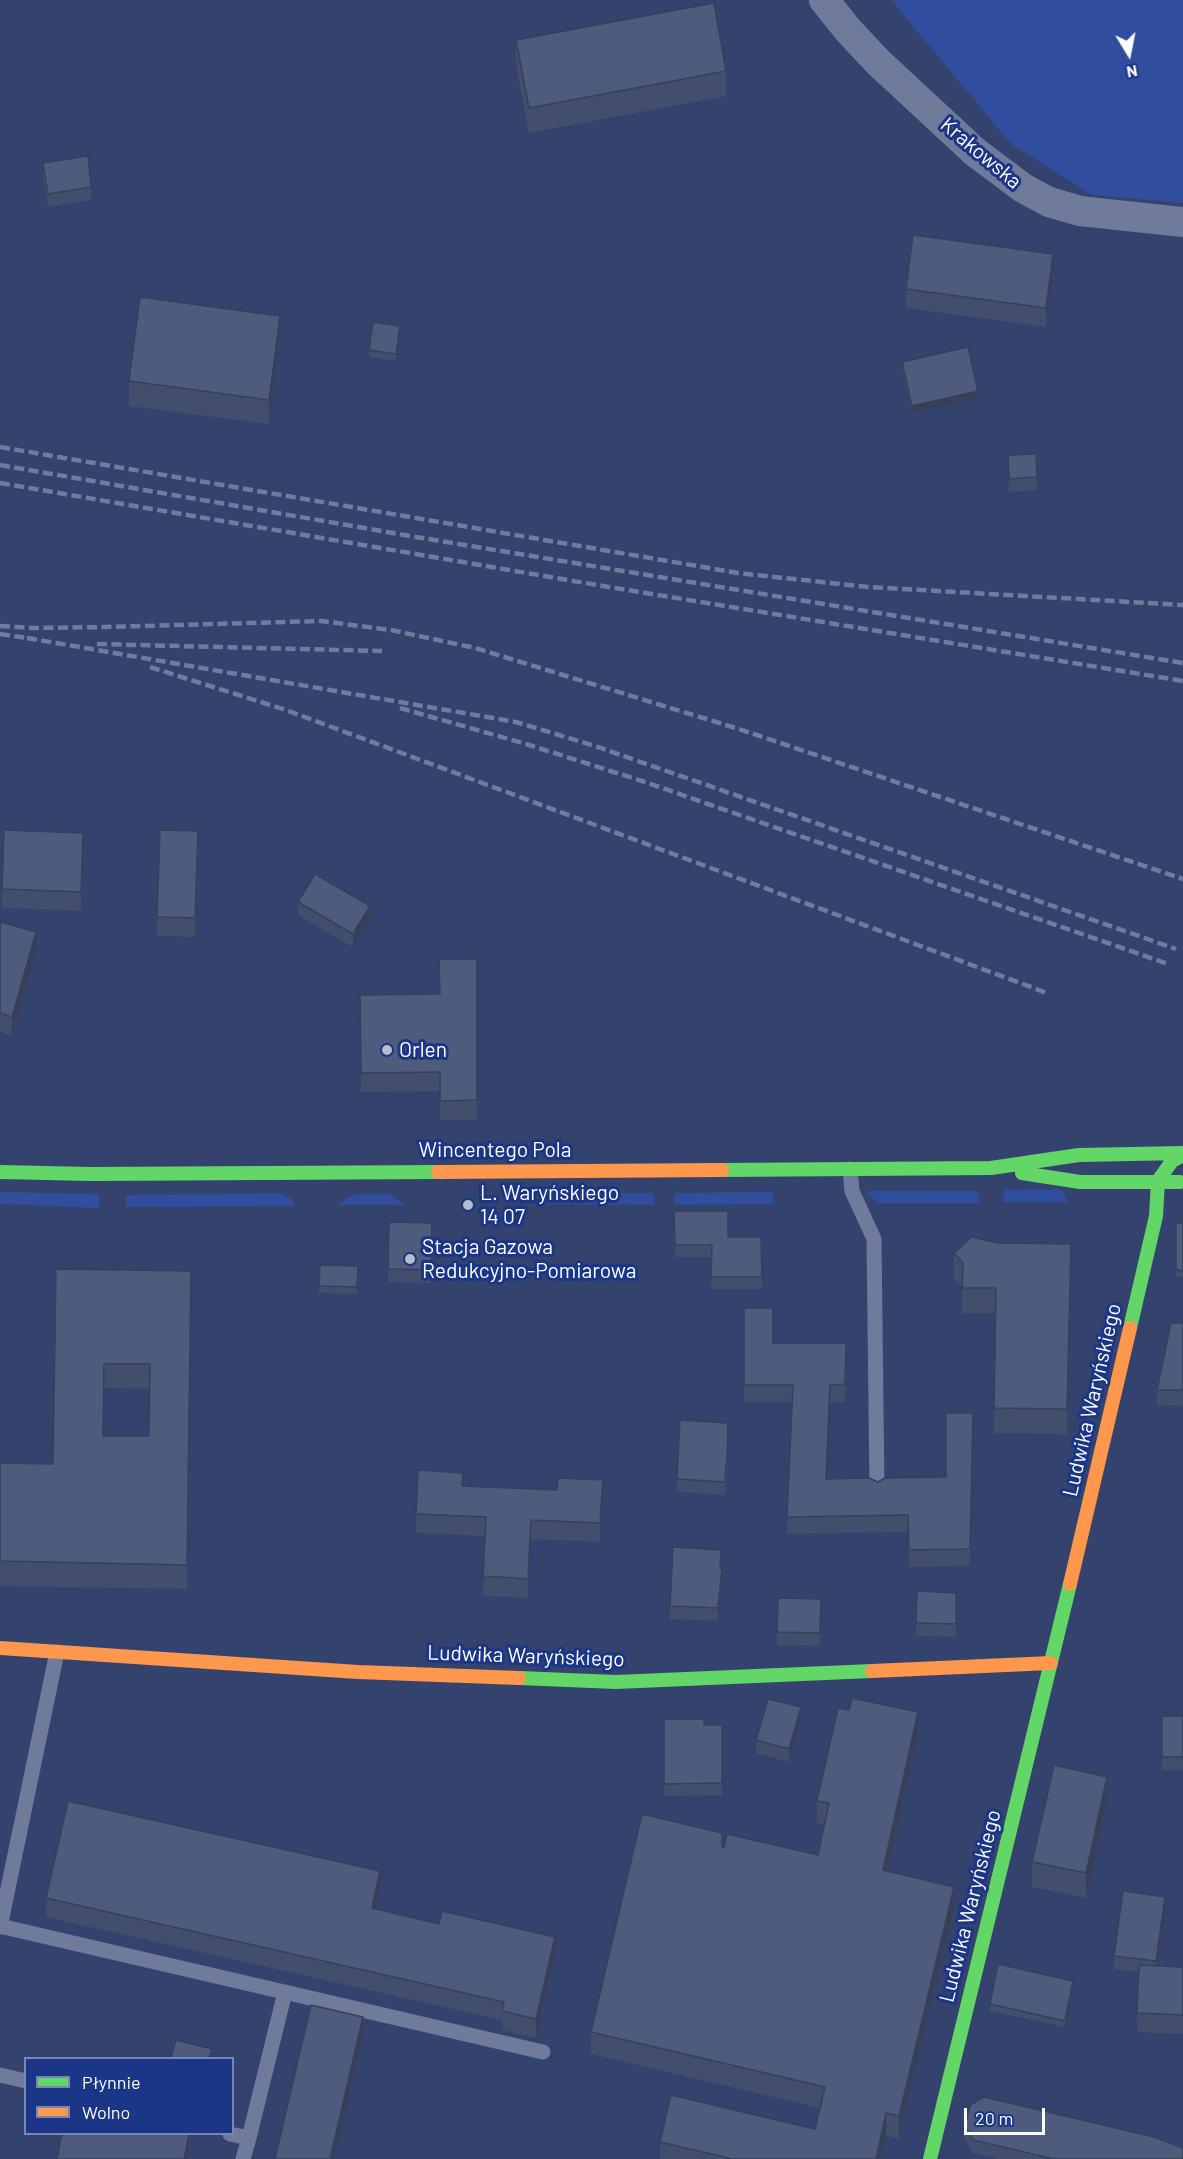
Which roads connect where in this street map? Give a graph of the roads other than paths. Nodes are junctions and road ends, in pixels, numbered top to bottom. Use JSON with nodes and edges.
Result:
{"nodes":[{"id":1,"x":829,"y":2,"type":"edge"},
{"id":2,"x":1183,"y":222,"type":"edge"},
{"id":3,"x":1183,"y":1154,"type":"edge"},
{"id":4,"x":991,"y":1168,"type":"junction"},
{"id":5,"x":850,"y":1169,"type":"junction"},
{"id":6,"x":0,"y":1173,"type":"edge"},
{"id":7,"x":1158,"y":1181,"type":"junction"},
{"id":8,"x":1183,"y":1182,"type":"edge"},
{"id":9,"x":877,"y":1490,"type":"edge"},
{"id":10,"x":0,"y":1648,"type":"edge"},
{"id":11,"x":57,"y":1652,"type":"junction"},
{"id":12,"x":1051,"y":1663,"type":"junction"},
{"id":13,"x":0,"y":1927,"type":"edge"},
{"id":14,"x":285,"y":1992,"type":"junction"},
{"id":15,"x":543,"y":2052,"type":"dead end"},
{"id":16,"x":0,"y":2075,"type":"edge"},
{"id":17,"x":24,"y":2081,"type":"edge"},
{"id":18,"x":234,"y":2134,"type":"edge"},
{"id":19,"x":249,"y":2138,"type":"junction"},
{"id":20,"x":243,"y":2159,"type":"edge"},
{"id":21,"x":930,"y":2159,"type":"edge"}],
"edges":[{"from":1,"to":2,"type":"street","name":"Krakowska"},
{"from":3,"to":4,"type":"street","name":"Wincentego Pola"},
{"from":3,"to":7,"type":"street"},
{"from":4,"to":5,"type":"street","name":"Wincentego Pola"},
{"from":4,"to":7,"type":"street","name":"Wincentego Pola"},
{"from":5,"to":6,"type":"street","name":"Wincentego Pola"},
{"from":5,"to":9,"type":"lane"},
{"from":7,"to":8,"type":"street","name":"Wincentego Pola"},
{"from":7,"to":12,"type":"street","name":"Ludwika Waryńskiego"},
{"from":10,"to":11,"type":"street","name":"Ludwika Waryńskiego"},
{"from":11,"to":12,"type":"street","name":"Ludwika Waryńskiego"},
{"from":11,"to":13,"type":"lane"},
{"from":12,"to":21,"type":"street","name":"Ludwika Waryńskiego"},
{"from":13,"to":14,"type":"lane"},
{"from":14,"to":15,"type":"lane"},
{"from":14,"to":19,"type":"lane"},
{"from":16,"to":17,"type":"lane"},
{"from":18,"to":19,"type":"lane"},
{"from":19,"to":20,"type":"lane"}]}
